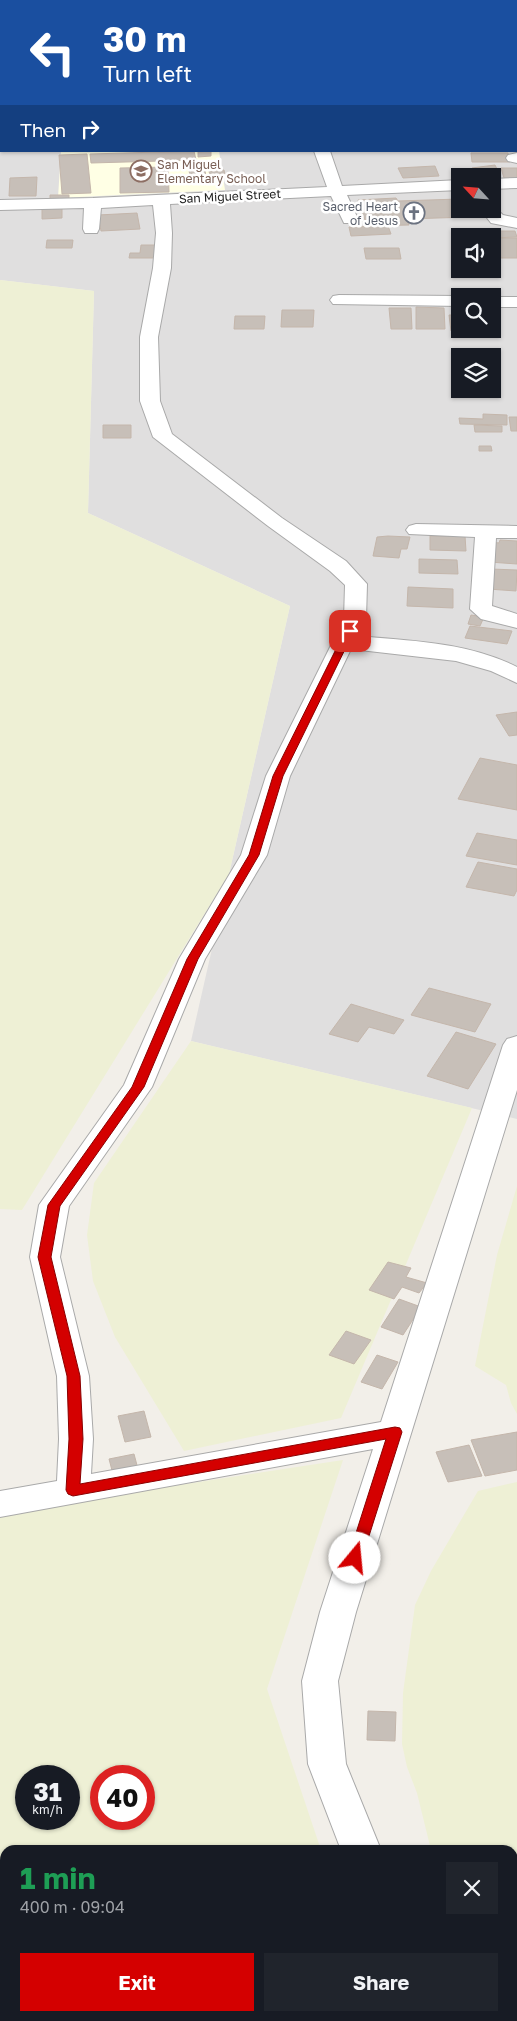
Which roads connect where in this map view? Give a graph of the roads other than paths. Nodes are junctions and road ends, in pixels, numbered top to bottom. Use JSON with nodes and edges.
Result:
{"nodes":[{"id":1,"x":322,"y":152,"type":"edge"},
{"id":2,"x":517,"y":183,"type":"edge"},
{"id":3,"x":501,"y":184,"type":"edge"},
{"id":4,"x":451,"y":185,"type":"edge"},
{"id":5,"x":337,"y":190,"type":"junction"},
{"id":6,"x":20,"y":198,"type":"dead end"},
{"id":7,"x":162,"y":200,"type":"junction"},
{"id":8,"x":93,"y":203,"type":"junction"},
{"id":9,"x":46,"y":204,"type":"junction"},
{"id":10,"x":0,"y":206,"type":"edge"},
{"id":11,"x":497,"y":218,"type":"edge"},
{"id":12,"x":350,"y":219,"type":"dead end"},
{"id":13,"x":517,"y":223,"type":"edge"},
{"id":14,"x":91,"y":229,"type":"dead end"},
{"id":15,"x":340,"y":300,"type":"dead end"},
{"id":16,"x":451,"y":301,"type":"edge"},
{"id":17,"x":501,"y":302,"type":"edge"},
{"id":18,"x":517,"y":302,"type":"edge"},
{"id":19,"x":416,"y":530,"type":"dead end"},
{"id":20,"x":486,"y":532,"type":"junction"},
{"id":21,"x":517,"y":532,"type":"edge"},
{"id":22,"x":517,"y":621,"type":"edge"},
{"id":23,"x":344,"y":642,"type":"junction"},
{"id":24,"x":517,"y":676,"type":"edge"},
{"id":25,"x":517,"y":1045,"type":"edge"},
{"id":26,"x":395,"y":1432,"type":"junction"},
{"id":27,"x":73,"y":1490,"type":"junction"},
{"id":28,"x":0,"y":1504,"type":"edge"},
{"id":29,"x":359,"y":1845,"type":"edge"}],
"edges":[{"from":1,"to":5,"type":"street"},
{"from":2,"to":3,"type":"street"},
{"from":4,"to":5,"type":"street","name":"San Miguel Street"},
{"from":5,"to":7,"type":"street","name":"San Miguel Street"},
{"from":5,"to":12,"type":"street"},
{"from":6,"to":9,"type":"street"},
{"from":7,"to":8,"type":"street","name":"San Miguel Street"},
{"from":7,"to":23,"type":"street"},
{"from":8,"to":9,"type":"street","name":"San Miguel Street"},
{"from":8,"to":14,"type":"street"},
{"from":9,"to":10,"type":"street","name":"San Miguel Street"},
{"from":11,"to":13,"type":"street"},
{"from":15,"to":16,"type":"street"},
{"from":17,"to":18,"type":"street"},
{"from":19,"to":20,"type":"street"},
{"from":20,"to":21,"type":"street"},
{"from":20,"to":22,"type":"street"},
{"from":23,"to":24,"type":"street"},
{"from":23,"to":27,"type":"street"},
{"from":25,"to":26,"type":"street"},
{"from":26,"to":27,"type":"street"},
{"from":26,"to":29,"type":"street"},
{"from":27,"to":28,"type":"street"}]}
